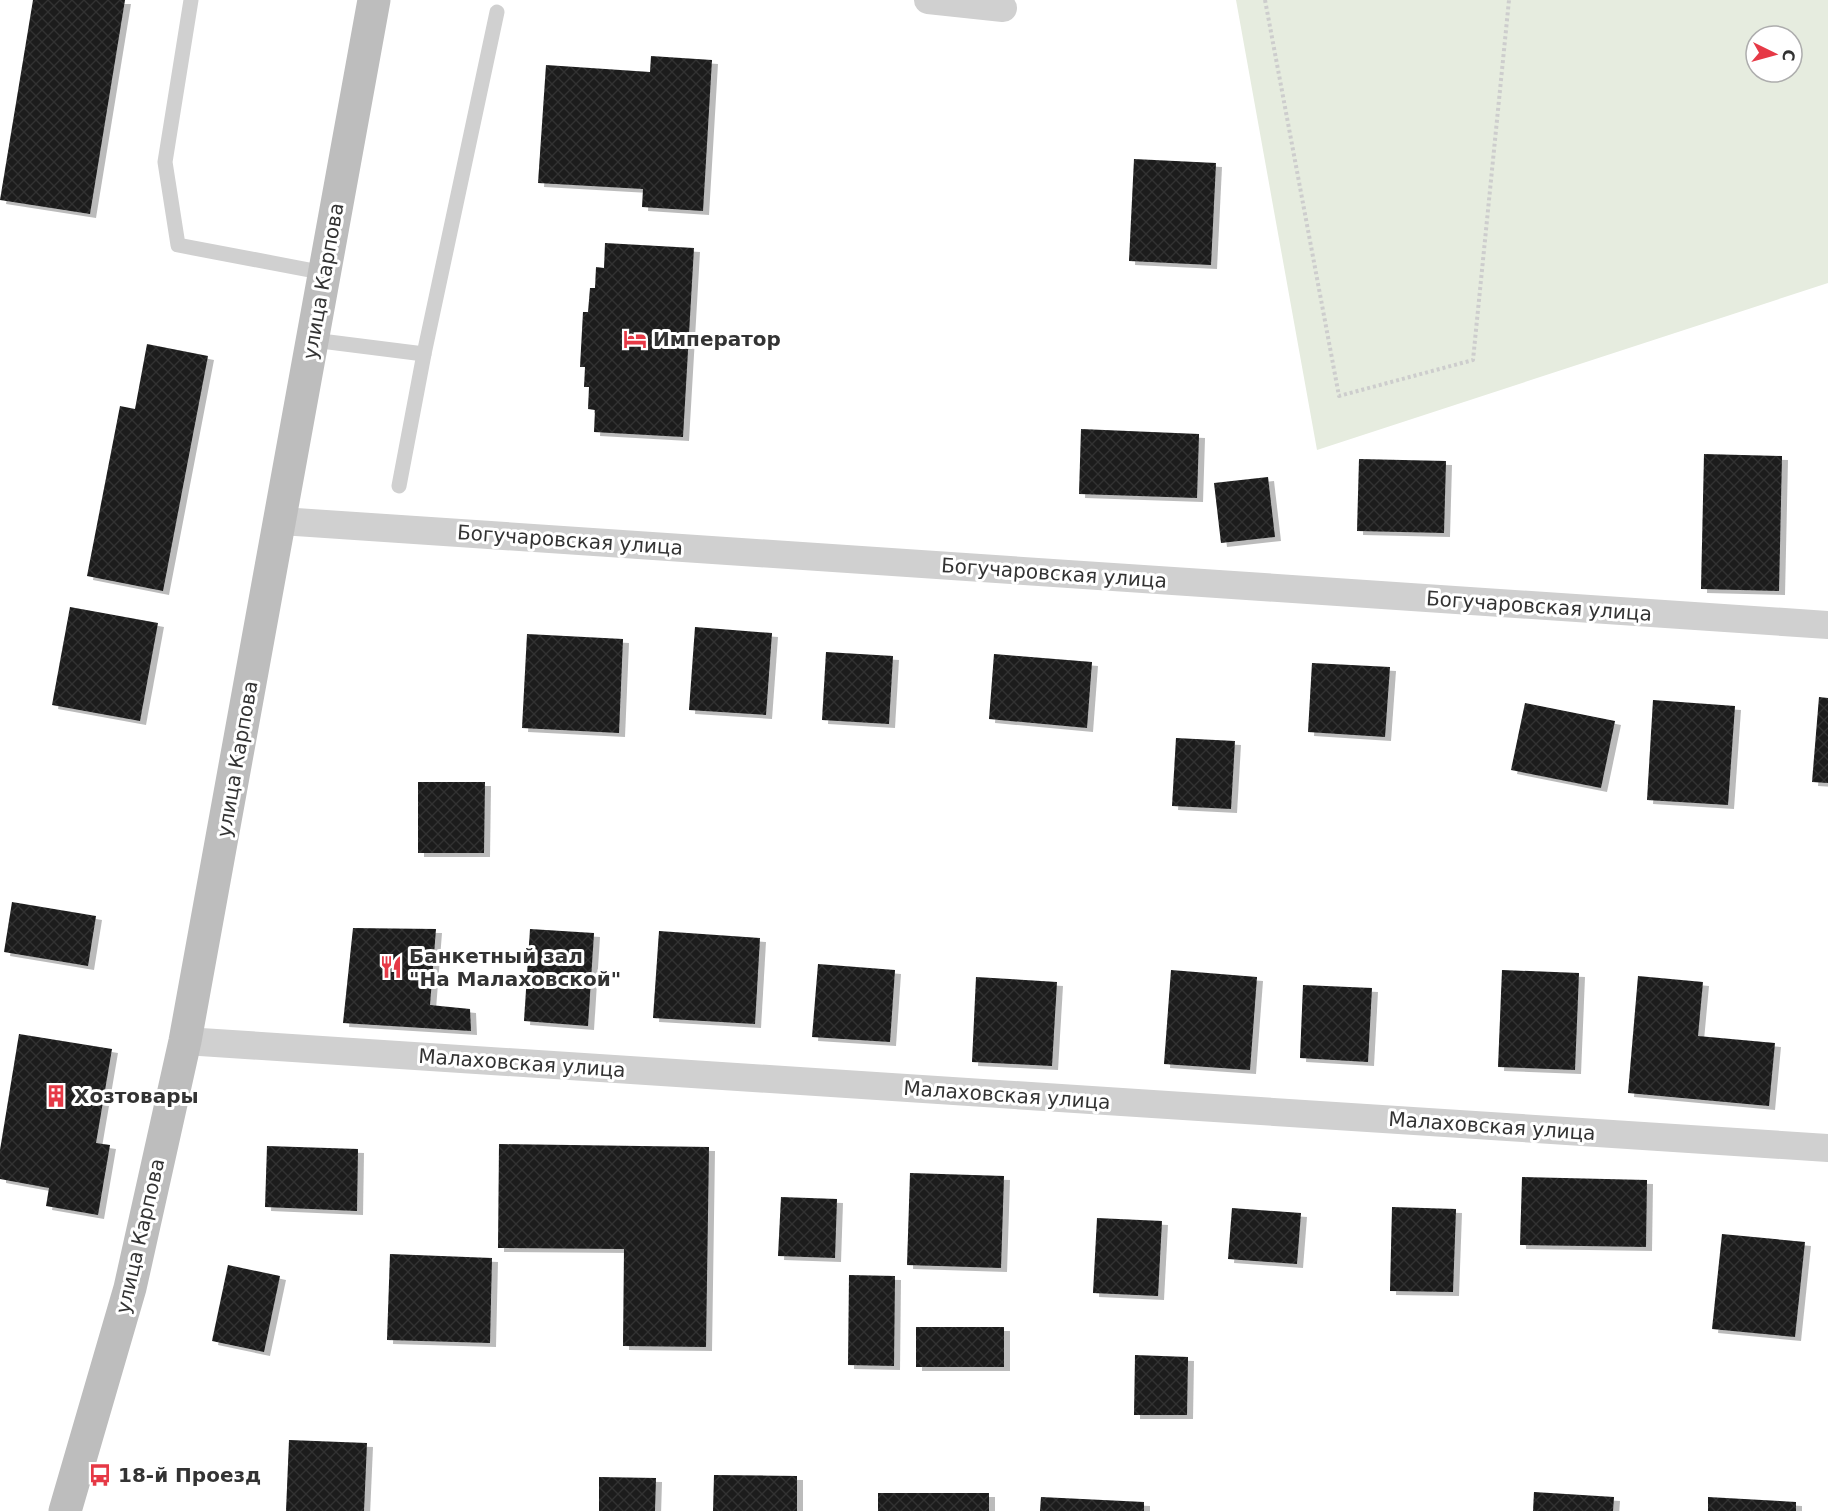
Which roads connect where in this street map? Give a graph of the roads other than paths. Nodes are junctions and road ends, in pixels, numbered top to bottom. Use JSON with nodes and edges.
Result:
{"nodes":[{"id":1,"x":191,"y":0,"type":"edge"},
{"id":2,"x":374,"y":0,"type":"edge"},
{"id":3,"x":928,"y":0,"type":"edge"},
{"id":4,"x":1003,"y":8,"type":"dead end"},
{"id":5,"x":497,"y":12,"type":"dead end"},
{"id":6,"x":325,"y":273,"type":"junction"},
{"id":7,"x":313,"y":340,"type":"junction"},
{"id":8,"x":424,"y":354,"type":"junction"},
{"id":9,"x":399,"y":486,"type":"dead end"},
{"id":10,"x":281,"y":521,"type":"junction"},
{"id":11,"x":1828,"y":625,"type":"edge"},
{"id":12,"x":185,"y":1041,"type":"junction"},
{"id":13,"x":1828,"y":1148,"type":"edge"},
{"id":14,"x":64,"y":1511,"type":"edge"}],
"edges":[{"from":1,"to":6,"type":"lane"},
{"from":2,"to":6,"type":"main road","name":"улица Карпова"},
{"from":3,"to":4,"type":"street"},
{"from":5,"to":8,"type":"lane"},
{"from":6,"to":7,"type":"main road","name":"улица Карпова"},
{"from":7,"to":8,"type":"lane"},
{"from":7,"to":10,"type":"main road","name":"улица Карпова"},
{"from":8,"to":9,"type":"lane"},
{"from":10,"to":11,"type":"street","name":"Богучаровская улица"},
{"from":10,"to":12,"type":"main road","name":"улица Карпова"},
{"from":12,"to":13,"type":"street","name":"Малаховская улица"},
{"from":12,"to":14,"type":"main road","name":"улица Карпова"}]}
